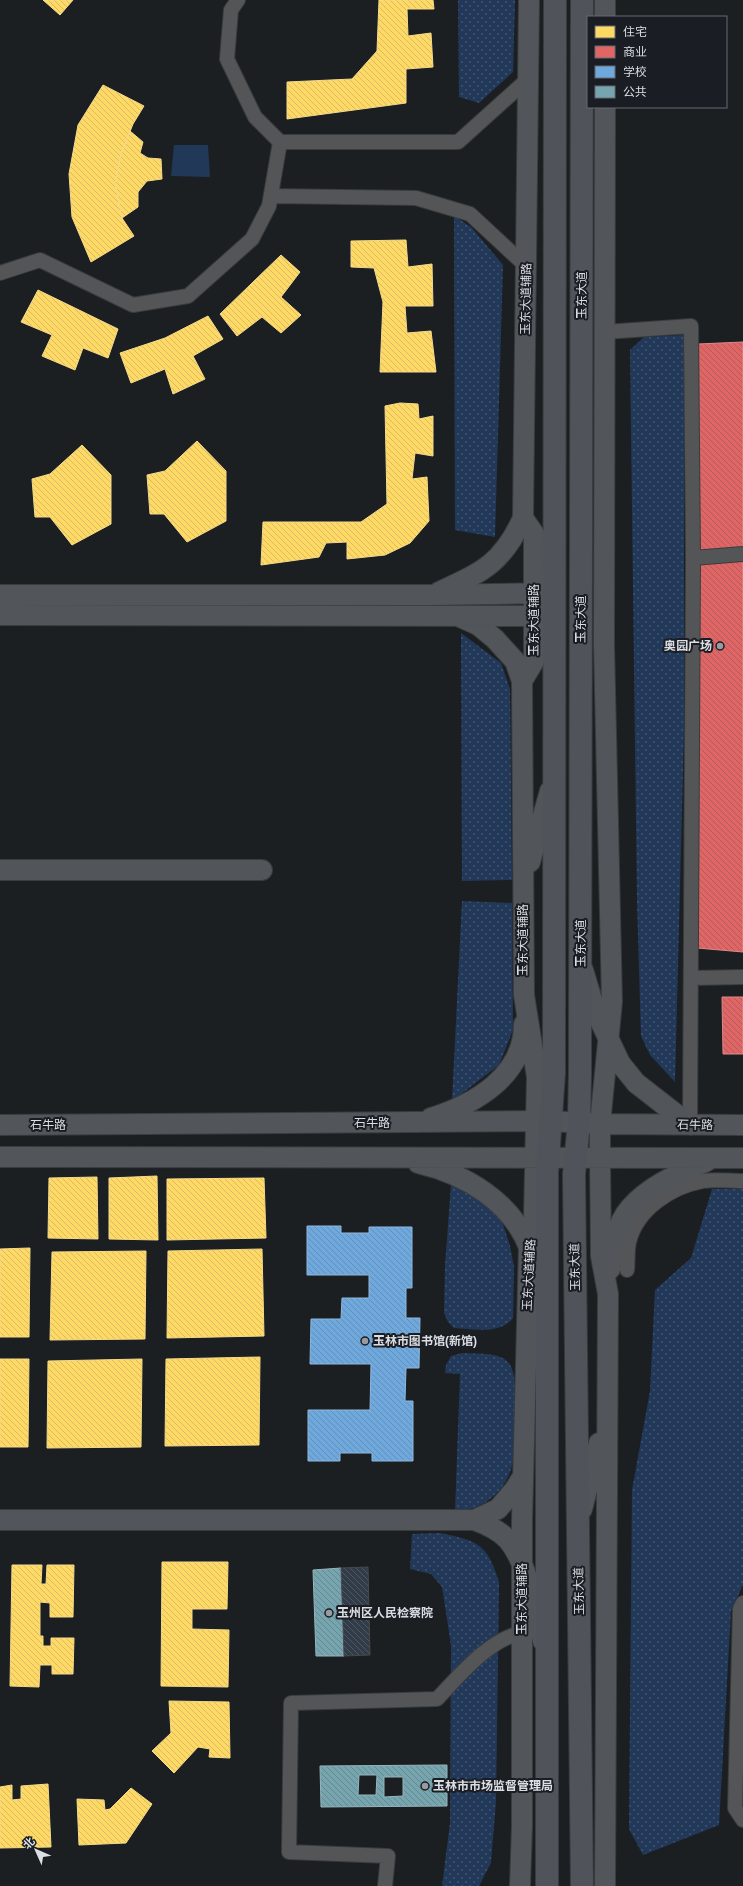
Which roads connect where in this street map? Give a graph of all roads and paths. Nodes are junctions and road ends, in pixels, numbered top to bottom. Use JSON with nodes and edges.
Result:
{"nodes":[{"id":1,"x":238,"y":0,"type":"edge"},
{"id":2,"x":529,"y":0,"type":"edge"},
{"id":3,"x":555,"y":0,"type":"edge"},
{"id":4,"x":582,"y":0,"type":"edge"},
{"id":5,"x":605,"y":0,"type":"edge"},
{"id":6,"x":605,"y":16,"type":"edge"},
{"id":7,"x":528,"y":79,"type":"junction"},
{"id":8,"x":605,"y":108,"type":"edge"},
{"id":9,"x":280,"y":142,"type":"junction"},
{"id":10,"x":271,"y":196,"type":"junction"},
{"id":11,"x":526,"y":266,"type":"junction"},
{"id":12,"x":0,"y":272,"type":"edge"},
{"id":13,"x":605,"y":332,"type":"junction"},
{"id":14,"x":523,"y":518,"type":"junction"},
{"id":15,"x":743,"y":554,"type":"edge"},
{"id":16,"x":693,"y":558,"type":"junction"},
{"id":17,"x":544,"y":593,"type":"junction"},
{"id":18,"x":0,"y":595,"type":"edge"},
{"id":19,"x":432,"y":595,"type":"junction"},
{"id":20,"x":0,"y":615,"type":"edge"},
{"id":21,"x":456,"y":616,"type":"junction"},
{"id":22,"x":544,"y":616,"type":"junction"},
{"id":23,"x":522,"y":682,"type":"junction"},
{"id":24,"x":554,"y":776,"type":"junction"},
{"id":25,"x":0,"y":870,"type":"edge"},
{"id":26,"x":262,"y":870,"type":"dead end"},
{"id":27,"x":554,"y":962,"type":"junction"},
{"id":28,"x":581,"y":962,"type":"junction"},
{"id":29,"x":743,"y":977,"type":"edge"},
{"id":30,"x":691,"y":978,"type":"junction"},
{"id":31,"x":524,"y":995,"type":"junction"},
{"id":32,"x":608,"y":1036,"type":"junction"},
{"id":33,"x":543,"y":1121,"type":"junction"},
{"id":34,"x":415,"y":1123,"type":"junction"},
{"id":35,"x":590,"y":1123,"type":"junction"},
{"id":36,"x":0,"y":1125,"type":"edge"},
{"id":37,"x":690,"y":1125,"type":"junction"},
{"id":38,"x":743,"y":1125,"type":"edge"},
{"id":39,"x":0,"y":1157,"type":"edge"},
{"id":40,"x":393,"y":1157,"type":"junction"},
{"id":41,"x":542,"y":1157,"type":"junction"},
{"id":42,"x":576,"y":1157,"type":"junction"},
{"id":43,"x":600,"y":1158,"type":"junction"},
{"id":44,"x":715,"y":1158,"type":"junction"},
{"id":45,"x":743,"y":1158,"type":"edge"},
{"id":46,"x":743,"y":1181,"type":"edge"},
{"id":47,"x":529,"y":1246,"type":"junction"},
{"id":48,"x":627,"y":1270,"type":"dead end"},
{"id":49,"x":608,"y":1294,"type":"junction"},
{"id":50,"x":547,"y":1315,"type":"junction"},
{"id":51,"x":547,"y":1422,"type":"junction"},
{"id":52,"x":523,"y":1476,"type":"junction"},
{"id":53,"x":0,"y":1520,"type":"edge"},
{"id":54,"x":474,"y":1520,"type":"junction"},
{"id":55,"x":578,"y":1522,"type":"junction"},
{"id":56,"x":522,"y":1565,"type":"junction"},
{"id":57,"x":547,"y":1594,"type":"junction"},
{"id":58,"x":743,"y":1603,"type":"edge"},
{"id":59,"x":538,"y":1621,"type":"junction"},
{"id":60,"x":522,"y":1633,"type":"junction"},
{"id":61,"x":547,"y":1655,"type":"junction"},
{"id":62,"x":522,"y":1665,"type":"junction"},
{"id":63,"x":740,"y":1780,"type":"edge"},
{"id":64,"x":743,"y":1820,"type":"edge"},
{"id":65,"x":385,"y":1886,"type":"edge"},
{"id":66,"x":520,"y":1886,"type":"edge"},
{"id":67,"x":547,"y":1886,"type":"edge"},
{"id":68,"x":582,"y":1886,"type":"edge"},
{"id":69,"x":605,"y":1886,"type":"edge"}],
"edges":[{"from":1,"to":9,"type":"street"},
{"from":2,"to":7,"type":"street","name":"玉东大道辅路"},
{"from":3,"to":17,"type":"main road"},
{"from":4,"to":28,"type":"main road","name":"玉东大道"},
{"from":5,"to":6,"type":"street"},
{"from":7,"to":9,"type":"street"},
{"from":7,"to":11,"type":"street","name":"玉东大道辅路"},
{"from":8,"to":13,"type":"street"},
{"from":9,"to":10,"type":"street"},
{"from":10,"to":11,"type":"street"},
{"from":10,"to":12,"type":"street"},
{"from":11,"to":14,"type":"street","name":"玉东大道辅路"},
{"from":13,"to":16,"type":"street"},
{"from":13,"to":32,"type":"street"},
{"from":14,"to":17,"type":"street","name":"玉东大道辅路"},
{"from":14,"to":19,"type":"street"},
{"from":15,"to":16,"type":"street"},
{"from":16,"to":30,"type":"street"},
{"from":17,"to":19,"type":"street"},
{"from":17,"to":22,"type":"main road"},
{"from":18,"to":19,"type":"street"},
{"from":20,"to":21,"type":"street"},
{"from":21,"to":22,"type":"street"},
{"from":21,"to":23,"type":"street"},
{"from":22,"to":23,"type":"street","name":"玉东大道辅路"},
{"from":22,"to":24,"type":"main road"},
{"from":23,"to":31,"type":"street","name":"玉东大道辅路"},
{"from":24,"to":27,"type":"main road"},
{"from":24,"to":31,"type":"street"},
{"from":25,"to":26,"type":"street"},
{"from":27,"to":28,"type":"main road"},
{"from":27,"to":33,"type":"main road"},
{"from":28,"to":32,"type":"street"},
{"from":28,"to":35,"type":"main road","name":"玉东大道"},
{"from":29,"to":30,"type":"street"},
{"from":30,"to":37,"type":"street"},
{"from":31,"to":33,"type":"street","name":"玉东大道辅路"},
{"from":31,"to":34,"type":"street"},
{"from":32,"to":35,"type":"street"},
{"from":32,"to":37,"type":"street"},
{"from":33,"to":34,"type":"street","name":"石牛路"},
{"from":33,"to":35,"type":"street","name":"石牛路"},
{"from":33,"to":41,"type":"main road"},
{"from":34,"to":36,"type":"street","name":"石牛路"},
{"from":35,"to":37,"type":"street","name":"石牛路"},
{"from":35,"to":42,"type":"main road","name":"玉东大道"},
{"from":35,"to":43,"type":"street"},
{"from":37,"to":38,"type":"street","name":"石牛路"},
{"from":39,"to":40,"type":"street"},
{"from":40,"to":41,"type":"street"},
{"from":40,"to":47,"type":"street"},
{"from":41,"to":42,"type":"street"},
{"from":41,"to":47,"type":"street","name":"玉东大道辅路"},
{"from":41,"to":50,"type":"main road"},
{"from":42,"to":43,"type":"street"},
{"from":42,"to":55,"type":"main road","name":"玉东大道"},
{"from":43,"to":44,"type":"street"},
{"from":43,"to":49,"type":"street"},
{"from":44,"to":45,"type":"street"},
{"from":44,"to":49,"type":"street"},
{"from":46,"to":48,"type":"street"},
{"from":47,"to":50,"type":"street"},
{"from":47,"to":52,"type":"street","name":"玉东大道辅路"},
{"from":49,"to":55,"type":"street"},
{"from":49,"to":69,"type":"street"},
{"from":50,"to":51,"type":"main road"},
{"from":51,"to":52,"type":"street"},
{"from":51,"to":57,"type":"main road"},
{"from":52,"to":54,"type":"street"},
{"from":52,"to":56,"type":"street","name":"玉东大道辅路"},
{"from":53,"to":54,"type":"street"},
{"from":54,"to":56,"type":"street"},
{"from":55,"to":68,"type":"main road","name":"玉东大道"},
{"from":56,"to":59,"type":"street"},
{"from":56,"to":60,"type":"street","name":"玉东大道辅路"},
{"from":57,"to":59,"type":"street"},
{"from":57,"to":61,"type":"main road"},
{"from":58,"to":63,"type":"street"},
{"from":59,"to":61,"type":"street"},
{"from":59,"to":62,"type":"street"},
{"from":60,"to":62,"type":"street","name":"玉东大道辅路"},
{"from":60,"to":65,"type":"street"},
{"from":61,"to":67,"type":"main road"},
{"from":62,"to":66,"type":"street","name":"玉东大道辅路"},
{"from":63,"to":64,"type":"street"}]}
